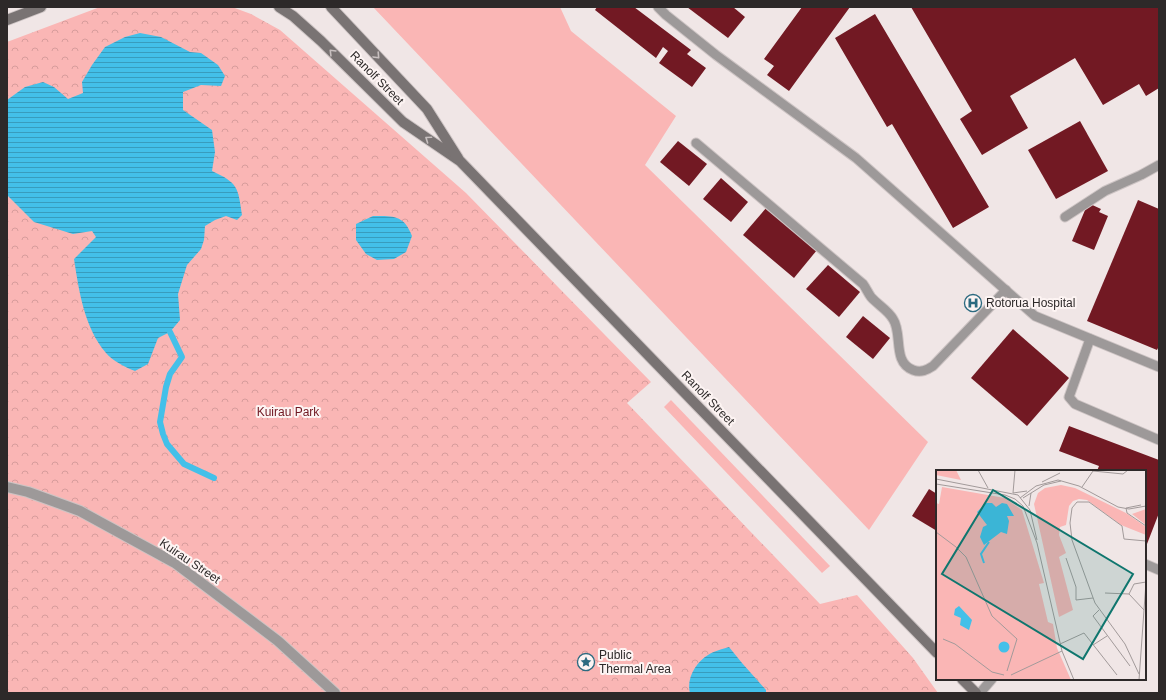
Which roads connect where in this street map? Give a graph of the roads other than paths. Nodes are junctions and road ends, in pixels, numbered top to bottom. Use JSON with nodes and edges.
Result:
{"nodes":[{"id":1,"x":41,"y":7,"type":"edge"},
{"id":2,"x":279,"y":7,"type":"edge"},
{"id":3,"x":331,"y":7,"type":"edge"},
{"id":4,"x":658,"y":7,"type":"edge"},
{"id":5,"x":7,"y":20,"type":"edge"},
{"id":6,"x":696,"y":143,"type":"dead end"},
{"id":7,"x":460,"y":161,"type":"junction"},
{"id":8,"x":1159,"y":165,"type":"edge"},
{"id":9,"x":1065,"y":217,"type":"dead end"},
{"id":10,"x":1006,"y":290,"type":"junction"},
{"id":11,"x":1090,"y":339,"type":"junction"},
{"id":12,"x":1159,"y":366,"type":"edge"},
{"id":13,"x":1159,"y":440,"type":"edge"},
{"id":14,"x":7,"y":487,"type":"edge"},
{"id":15,"x":1146,"y":564,"type":"edge"},
{"id":16,"x":1159,"y":570,"type":"edge"},
{"id":17,"x":936,"y":652,"type":"edge"},
{"id":18,"x":963,"y":680,"type":"edge"},
{"id":19,"x":991,"y":680,"type":"edge"},
{"id":20,"x":335,"y":693,"type":"edge"},
{"id":21,"x":976,"y":693,"type":"edge"},
{"id":22,"x":980,"y":693,"type":"edge"}],
"edges":[{"from":1,"to":5,"type":"main road"},
{"from":7,"to":2,"type":"main road","name":"Ranolf Street","one_way":true},
{"from":3,"to":7,"type":"main road","name":"Ranolf Street","one_way":true},
{"from":4,"to":10,"type":"lane"},
{"from":6,"to":10,"type":"lane"},
{"from":7,"to":17,"type":"main road","name":"Ranolf Street"},
{"from":8,"to":9,"type":"lane"},
{"from":10,"to":11,"type":"lane"},
{"from":11,"to":12,"type":"lane"},
{"from":11,"to":13,"type":"lane"},
{"from":14,"to":20,"type":"street","name":"Kuirau Street"},
{"from":15,"to":16,"type":"lane"},
{"from":18,"to":21,"type":"main road"},
{"from":19,"to":22,"type":"lane"}]}
